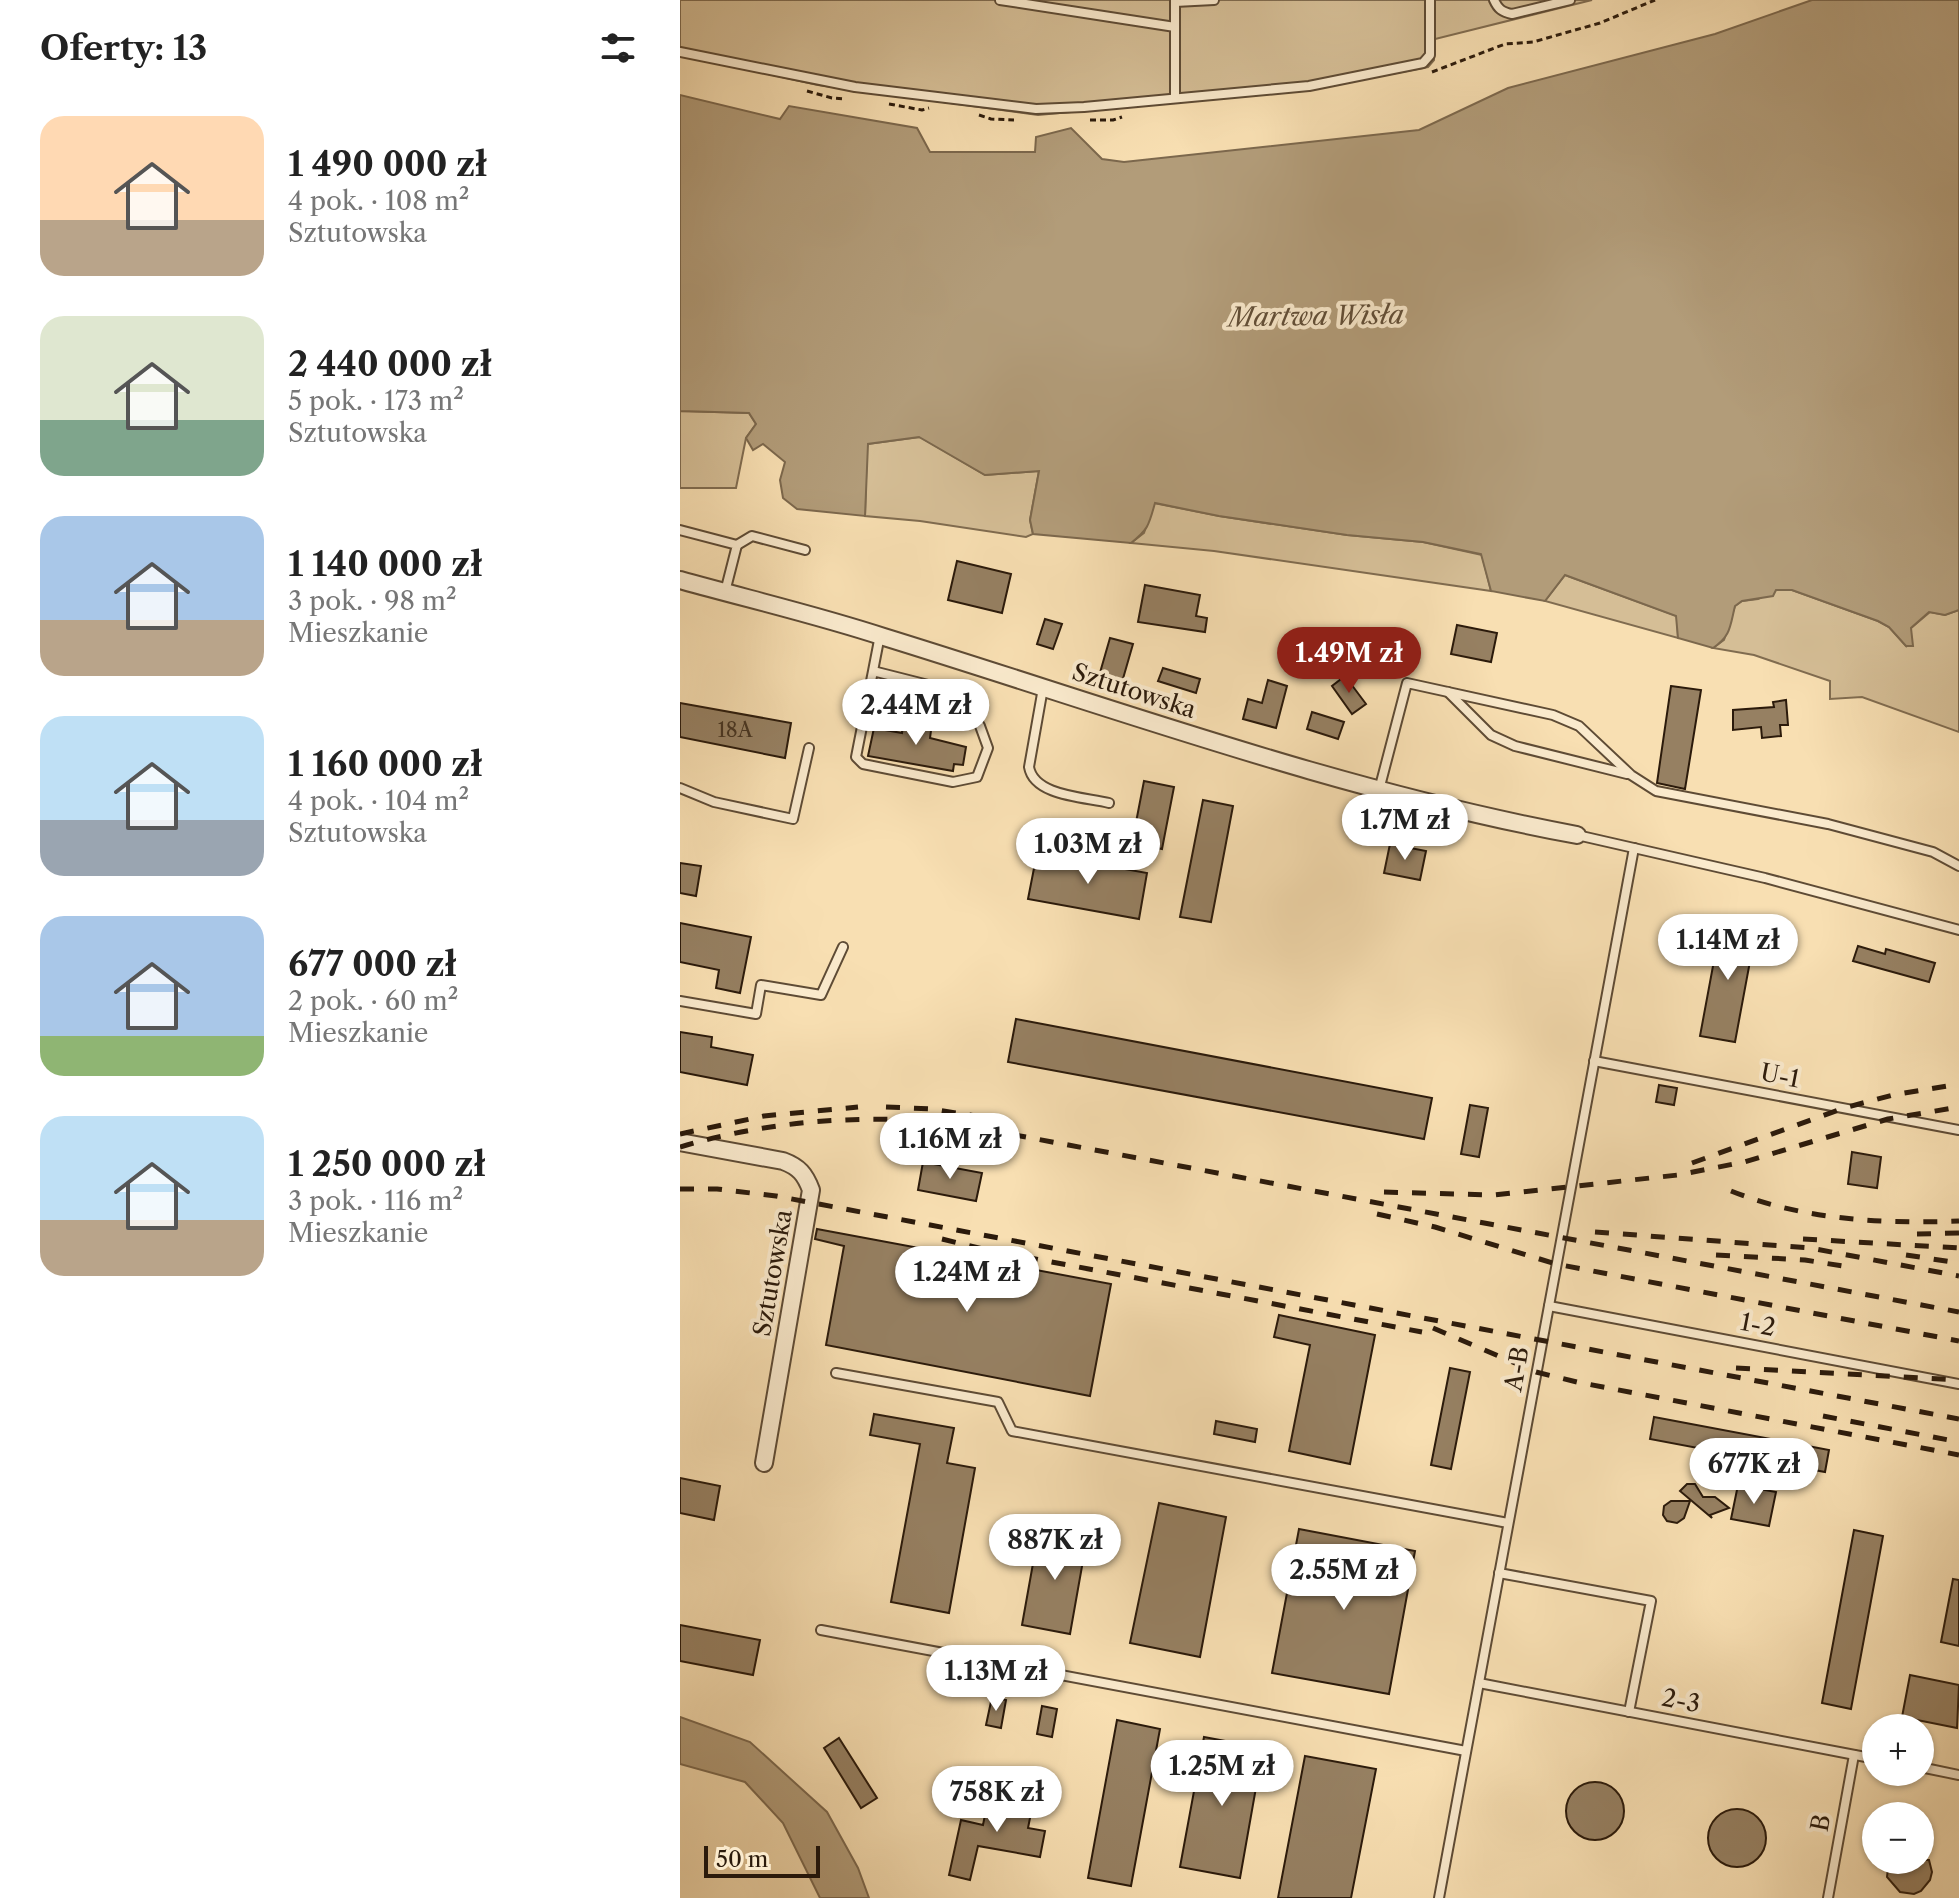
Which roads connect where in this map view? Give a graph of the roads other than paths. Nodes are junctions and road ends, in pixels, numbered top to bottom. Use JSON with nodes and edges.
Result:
{"nodes":[{"id":1,"x":1000,"y":0,"type":"edge"},
{"id":2,"x":1214,"y":0,"type":"edge"},
{"id":3,"x":1430,"y":0,"type":"edge"},
{"id":4,"x":1494,"y":0,"type":"edge"},
{"id":5,"x":1570,"y":0,"type":"edge"},
{"id":6,"x":1175,"y":1,"type":"edge"},
{"id":7,"x":1175,"y":27,"type":"junction"},
{"id":8,"x":680,"y":52,"type":"edge"},
{"id":9,"x":1175,"y":98,"type":"junction"},
{"id":10,"x":680,"y":530,"type":"edge"},
{"id":11,"x":737,"y":545,"type":"junction"},
{"id":12,"x":805,"y":550,"type":"dead end"},
{"id":13,"x":680,"y":580,"type":"edge"},
{"id":14,"x":725,"y":592,"type":"junction"},
{"id":15,"x":880,"y":635,"type":"junction"},
{"id":16,"x":873,"y":671,"type":"junction"},
{"id":17,"x":1044,"y":687,"type":"junction"},
{"id":18,"x":1448,"y":692,"type":"junction"},
{"id":19,"x":809,"y":748,"type":"dead end"},
{"id":20,"x":1631,"y":775,"type":"junction"},
{"id":21,"x":680,"y":788,"type":"edge"},
{"id":22,"x":1378,"y":791,"type":"junction"},
{"id":23,"x":1109,"y":803,"type":"dead end"},
{"id":24,"x":1577,"y":835,"type":"joint"},
{"id":25,"x":1634,"y":848,"type":"junction"},
{"id":26,"x":1959,"y":866,"type":"edge"},
{"id":27,"x":1959,"y":930,"type":"edge"},
{"id":28,"x":843,"y":947,"type":"dead end"},
{"id":29,"x":680,"y":1001,"type":"edge"},
{"id":30,"x":1594,"y":1061,"type":"junction"},
{"id":31,"x":1959,"y":1130,"type":"edge"},
{"id":32,"x":680,"y":1142,"type":"edge"},
{"id":33,"x":1549,"y":1306,"type":"junction"},
{"id":34,"x":836,"y":1373,"type":"dead end"},
{"id":35,"x":1959,"y":1384,"type":"edge"},
{"id":36,"x":764,"y":1463,"type":"dead end"},
{"id":37,"x":1508,"y":1523,"type":"junction"},
{"id":38,"x":1499,"y":1573,"type":"junction"},
{"id":39,"x":821,"y":1630,"type":"dead end"},
{"id":40,"x":1479,"y":1683,"type":"junction"},
{"id":41,"x":1629,"y":1712,"type":"junction"},
{"id":42,"x":1466,"y":1751,"type":"junction"},
{"id":43,"x":1854,"y":1755,"type":"junction"},
{"id":44,"x":1862,"y":1756,"type":"edge"},
{"id":45,"x":1934,"y":1770,"type":"edge"},
{"id":46,"x":1959,"y":1775,"type":"edge"},
{"id":47,"x":1439,"y":1898,"type":"edge"},
{"id":48,"x":1828,"y":1898,"type":"edge"}],
"edges":[{"from":1,"to":7,"type":"lane"},
{"from":2,"to":6,"type":"lane"},
{"from":3,"to":9,"type":"lane"},
{"from":4,"to":5,"type":"lane"},
{"from":6,"to":7,"type":"lane"},
{"from":7,"to":9,"type":"lane"},
{"from":8,"to":9,"type":"lane"},
{"from":10,"to":11,"type":"lane"},
{"from":11,"to":12,"type":"lane"},
{"from":11,"to":14,"type":"lane"},
{"from":13,"to":14,"type":"street","name":"Sztutowska"},
{"from":14,"to":15,"type":"street","name":"Sztutowska"},
{"from":15,"to":16,"type":"lane"},
{"from":15,"to":17,"type":"street","name":"Sztutowska"},
{"from":16,"to":16,"type":"lane"},
{"from":17,"to":22,"type":"street","name":"Sztutowska"},
{"from":17,"to":23,"type":"lane"},
{"from":18,"to":20,"type":"lane"},
{"from":18,"to":20,"type":"lane"},
{"from":18,"to":22,"type":"lane"},
{"from":19,"to":21,"type":"lane"},
{"from":20,"to":26,"type":"lane"},
{"from":22,"to":24,"type":"street","name":"Sztutowska"},
{"from":24,"to":25,"type":"lane"},
{"from":25,"to":27,"type":"lane"},
{"from":25,"to":30,"type":"lane","name":"A-B"},
{"from":28,"to":29,"type":"lane"},
{"from":30,"to":31,"type":"lane","name":"U-1"},
{"from":30,"to":33,"type":"lane","name":"A-B"},
{"from":32,"to":36,"type":"street","name":"Sztutowska"},
{"from":33,"to":35,"type":"lane","name":"1-2"},
{"from":33,"to":37,"type":"lane","name":"A-B"},
{"from":34,"to":37,"type":"lane"},
{"from":37,"to":38,"type":"lane","name":"A-B"},
{"from":38,"to":40,"type":"lane","name":"A-B"},
{"from":38,"to":41,"type":"lane"},
{"from":39,"to":42,"type":"lane"},
{"from":40,"to":41,"type":"lane","name":"2-3"},
{"from":40,"to":42,"type":"lane","name":"A-B"},
{"from":41,"to":43,"type":"lane","name":"2-3"},
{"from":42,"to":47,"type":"lane","name":"A-B"},
{"from":43,"to":44,"type":"lane","name":"2-3"},
{"from":43,"to":48,"type":"lane","name":"B"},
{"from":45,"to":46,"type":"lane"}]}
